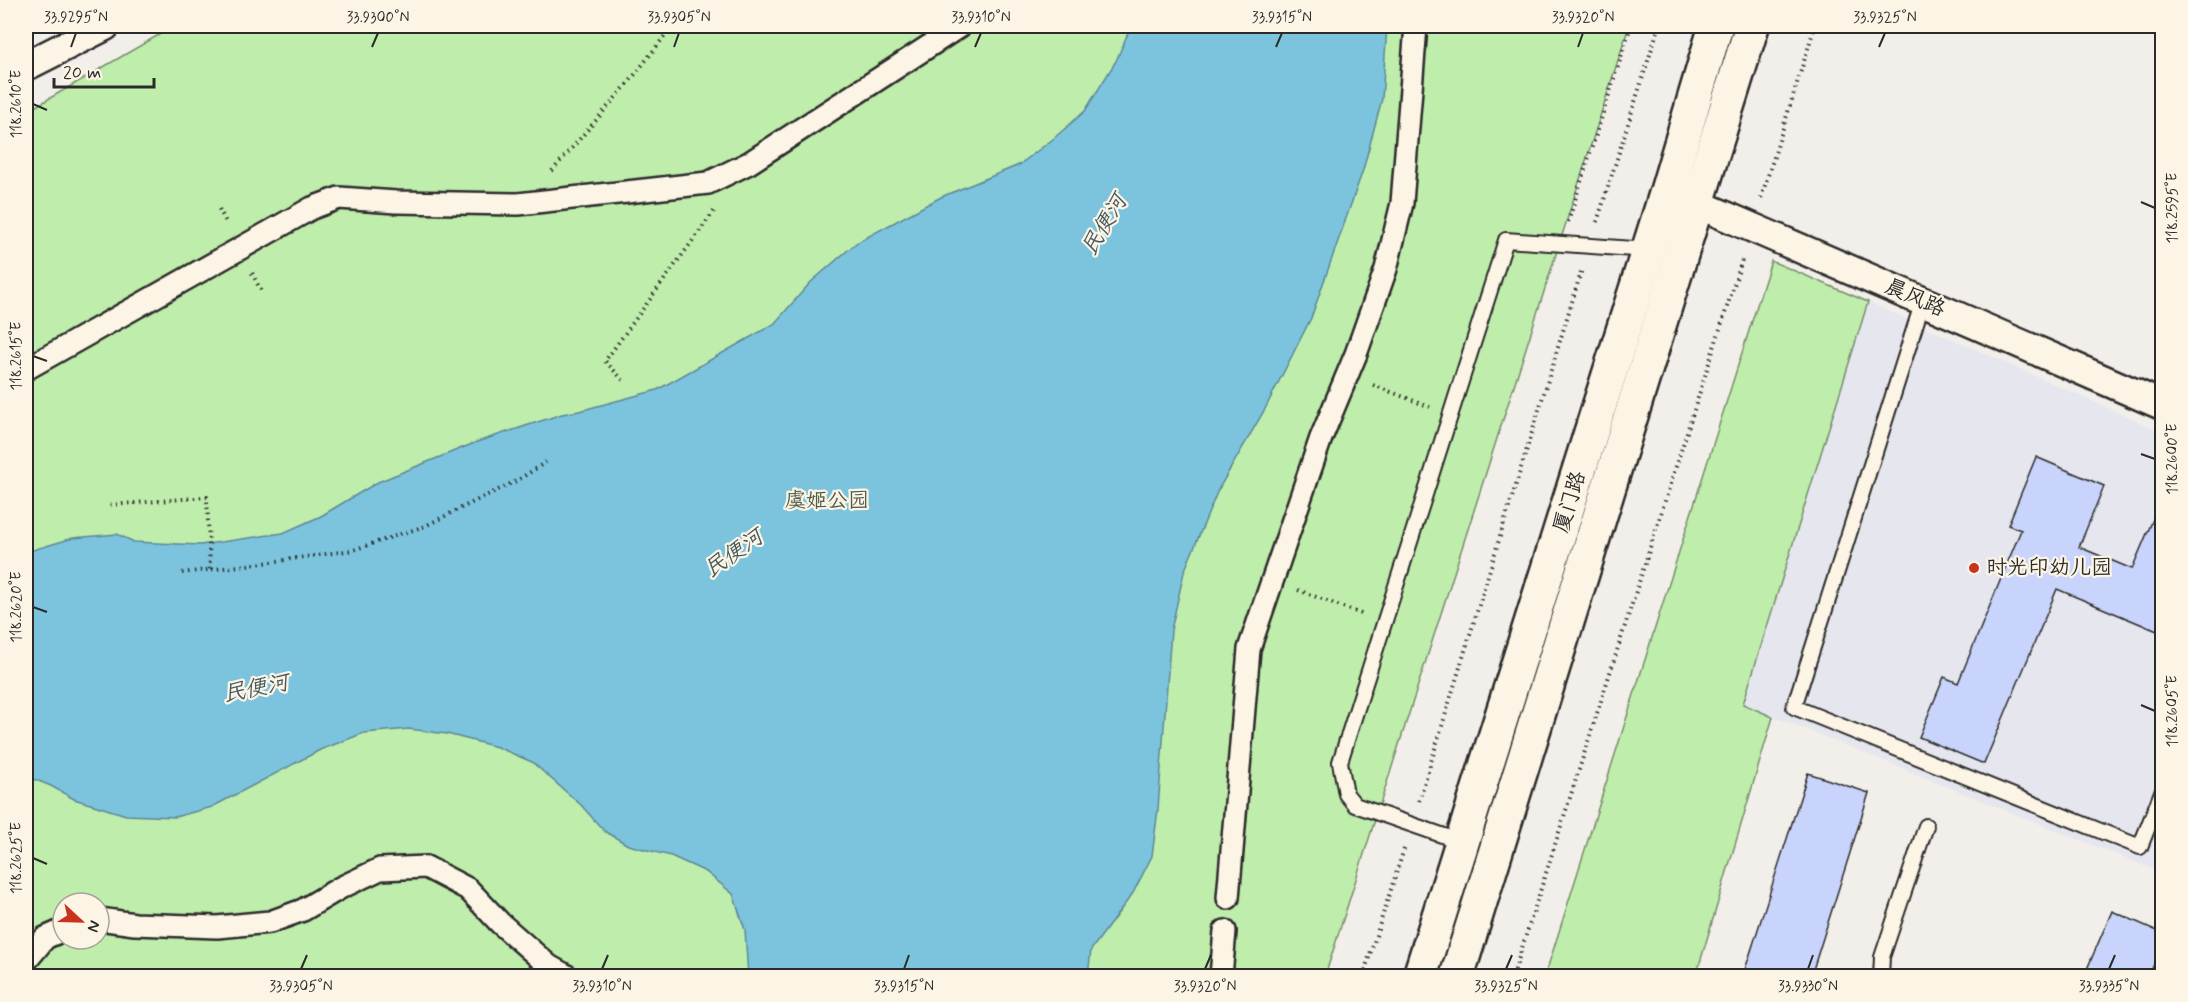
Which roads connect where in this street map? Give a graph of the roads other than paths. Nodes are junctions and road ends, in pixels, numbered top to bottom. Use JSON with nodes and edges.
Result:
{"nodes":[{"id":1,"x":105,"y":26,"type":"edge"},
{"id":2,"x":960,"y":26,"type":"edge"},
{"id":3,"x":1416,"y":26,"type":"edge"},
{"id":4,"x":1716,"y":26,"type":"edge"},
{"id":5,"x":1752,"y":26,"type":"edge"},
{"id":6,"x":26,"y":66,"type":"edge"},
{"id":7,"x":1667,"y":191,"type":"junction"},
{"id":8,"x":1698,"y":203,"type":"junction"},
{"id":9,"x":1648,"y":250,"type":"junction"},
{"id":10,"x":1923,"y":301,"type":"junction"},
{"id":11,"x":26,"y":369,"type":"edge"},
{"id":12,"x":2163,"y":405,"type":"edge"},
{"id":13,"x":2163,"y":792,"type":"edge"},
{"id":14,"x":1926,"y":826,"type":"dead end"},
{"id":15,"x":1463,"y":843,"type":"junction"},
{"id":16,"x":1228,"y":898,"type":"dead end"},
{"id":17,"x":111,"y":921,"type":"edge"},
{"id":18,"x":1225,"y":931,"type":"dead end"},
{"id":19,"x":51,"y":935,"type":"edge"},
{"id":20,"x":26,"y":961,"type":"edge"},
{"id":21,"x":567,"y":976,"type":"edge"},
{"id":22,"x":1221,"y":976,"type":"edge"},
{"id":23,"x":1420,"y":976,"type":"edge"},
{"id":24,"x":1457,"y":976,"type":"edge"},
{"id":25,"x":1881,"y":976,"type":"edge"}],
"edges":[{"from":1,"to":6,"type":"street"},
{"from":2,"to":11,"type":"street"},
{"from":3,"to":16,"type":"street"},
{"from":4,"to":7,"type":"street","name":"厦门路"},
{"from":5,"to":8,"type":"street","name":"厦门路"},
{"from":7,"to":8,"type":"street","name":"晨风路"},
{"from":7,"to":9,"type":"street","name":"厦门路"},
{"from":8,"to":10,"type":"street","name":"晨风路"},
{"from":8,"to":24,"type":"street","name":"厦门路"},
{"from":9,"to":15,"type":"street","name":"厦门路"},
{"from":9,"to":15,"type":"lane"},
{"from":10,"to":12,"type":"street","name":"晨风路"},
{"from":10,"to":13,"type":"lane"},
{"from":14,"to":25,"type":"lane"},
{"from":15,"to":23,"type":"street","name":"厦门路"},
{"from":17,"to":21,"type":"street"},
{"from":18,"to":22,"type":"street"},
{"from":19,"to":20,"type":"street"}]}
